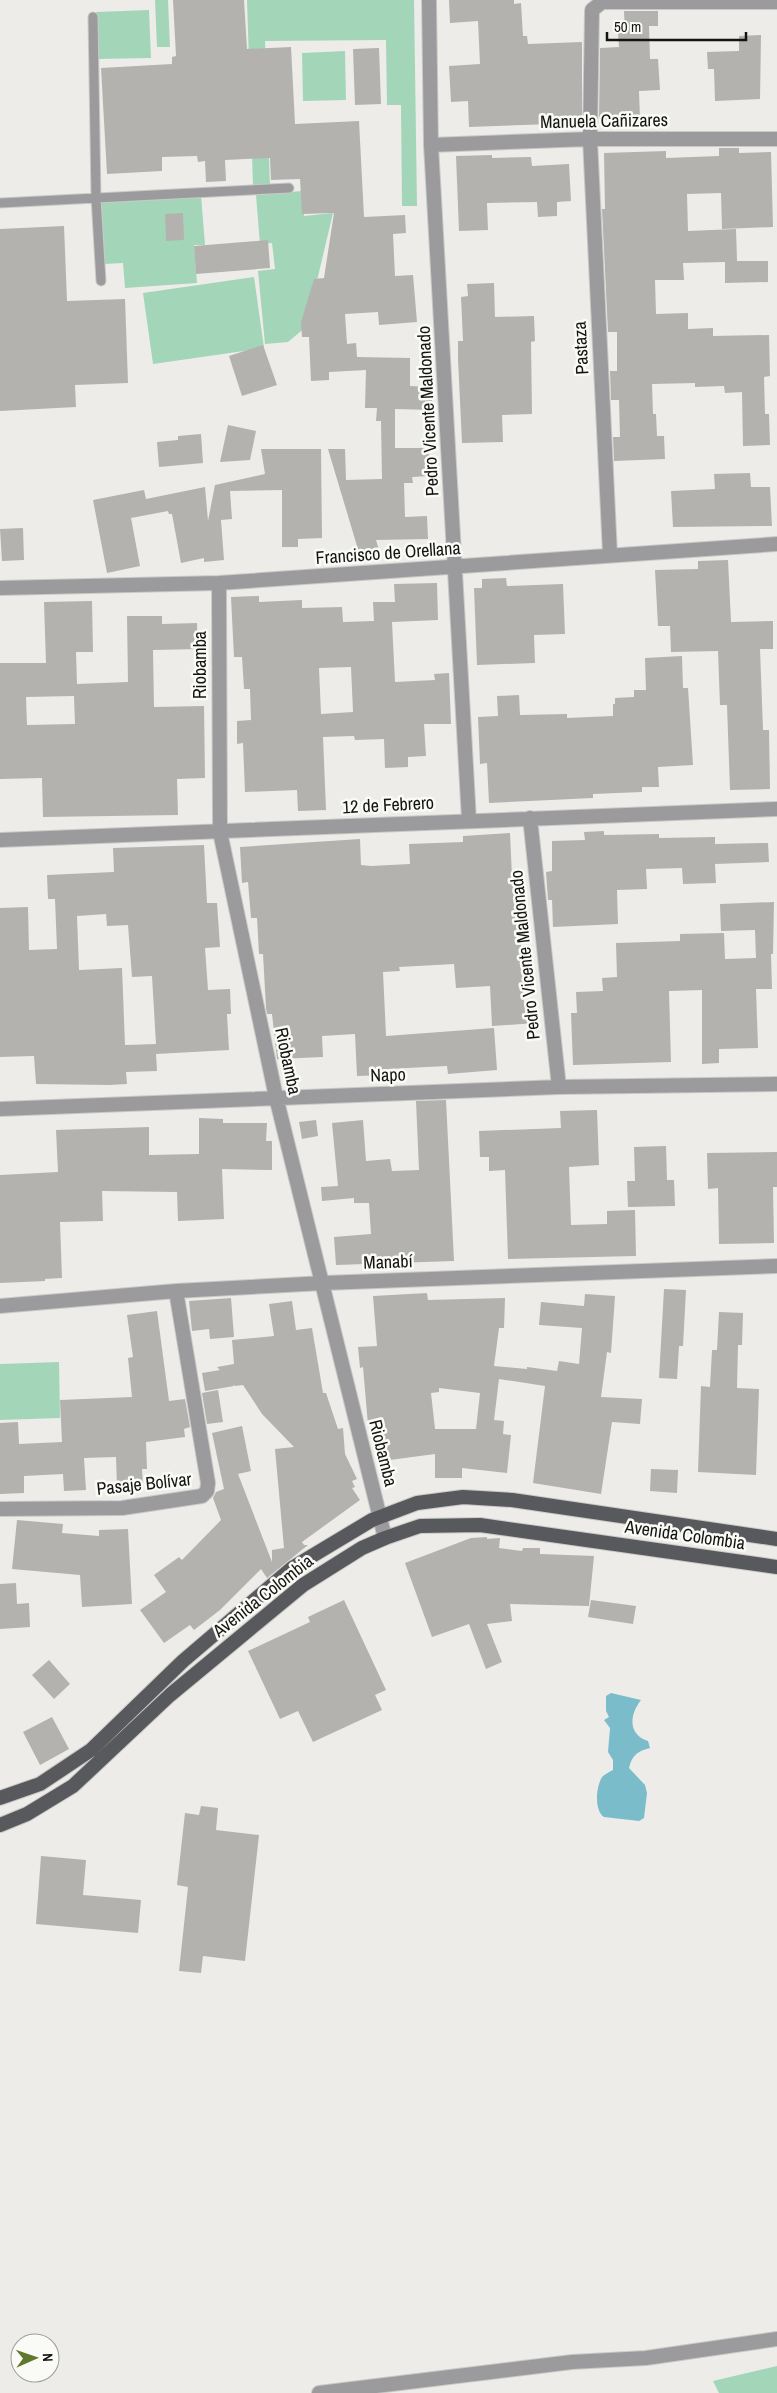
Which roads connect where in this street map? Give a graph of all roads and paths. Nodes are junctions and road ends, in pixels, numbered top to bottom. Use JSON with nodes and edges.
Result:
{"nodes":[{"id":1,"x":428,"y":0,"type":"edge"},
{"id":2,"x":777,"y":2,"type":"edge"},
{"id":3,"x":92,"y":17,"type":"dead end"},
{"id":4,"x":590,"y":139,"type":"junction"},
{"id":5,"x":777,"y":139,"type":"edge"},
{"id":6,"x":431,"y":145,"type":"junction"},
{"id":7,"x":289,"y":188,"type":"dead end"},
{"id":8,"x":96,"y":198,"type":"junction"},
{"id":9,"x":0,"y":202,"type":"edge"},
{"id":10,"x":101,"y":281,"type":"dead end"},
{"id":11,"x":777,"y":544,"type":"edge"},
{"id":12,"x":610,"y":554,"type":"junction"},
{"id":13,"x":455,"y":568,"type":"junction"},
{"id":14,"x":218,"y":582,"type":"junction"},
{"id":15,"x":0,"y":588,"type":"edge"},
{"id":16,"x":777,"y":810,"type":"edge"},
{"id":17,"x":530,"y":818,"type":"junction"},
{"id":18,"x":468,"y":820,"type":"junction"},
{"id":19,"x":220,"y":832,"type":"junction"},
{"id":20,"x":0,"y":840,"type":"edge"},
{"id":21,"x":777,"y":1084,"type":"edge"},
{"id":22,"x":558,"y":1088,"type":"junction"},
{"id":23,"x":276,"y":1097,"type":"junction"},
{"id":24,"x":0,"y":1109,"type":"edge"},
{"id":25,"x":777,"y":1266,"type":"edge"},
{"id":26,"x":324,"y":1283,"type":"junction"},
{"id":27,"x":176,"y":1292,"type":"junction"},
{"id":28,"x":0,"y":1306,"type":"edge"},
{"id":29,"x":0,"y":1509,"type":"edge"},
{"id":30,"x":380,"y":1517,"type":"junction"},
{"id":31,"x":385,"y":1538,"type":"junction"},
{"id":32,"x":777,"y":1539,"type":"edge"},
{"id":33,"x":777,"y":1567,"type":"edge"},
{"id":34,"x":0,"y":1798,"type":"edge"},
{"id":35,"x":0,"y":1825,"type":"edge"},
{"id":36,"x":777,"y":2338,"type":"edge"},
{"id":37,"x":319,"y":2393,"type":"edge"}],
"edges":[{"from":1,"to":6,"type":"street","name":"Pedro Vicente Maldonado"},
{"from":2,"to":4,"type":"street","name":"Pastaza"},
{"from":3,"to":8,"type":"lane"},
{"from":4,"to":5,"type":"street","name":"Manuela Cañizares"},
{"from":4,"to":6,"type":"street","name":"Manuela Cañizares"},
{"from":4,"to":12,"type":"street","name":"Pastaza"},
{"from":6,"to":13,"type":"street","name":"Pedro Vicente Maldonado"},
{"from":7,"to":8,"type":"lane"},
{"from":8,"to":9,"type":"lane"},
{"from":8,"to":10,"type":"lane"},
{"from":11,"to":12,"type":"street","name":"Francisco de Orellana"},
{"from":12,"to":13,"type":"street","name":"Francisco de Orellana"},
{"from":13,"to":14,"type":"street","name":"Francisco de Orellana"},
{"from":13,"to":18,"type":"street","name":"Pedro Vicente Maldonado"},
{"from":14,"to":15,"type":"street","name":"Francisco de Orellana"},
{"from":14,"to":19,"type":"street","name":"Riobamba"},
{"from":16,"to":17,"type":"street","name":"12 de Febrero"},
{"from":17,"to":18,"type":"street","name":"12 de Febrero"},
{"from":17,"to":22,"type":"street","name":"Pedro Vicente Maldonado"},
{"from":18,"to":19,"type":"street","name":"12 de Febrero"},
{"from":19,"to":20,"type":"street","name":"12 de Febrero"},
{"from":19,"to":23,"type":"street","name":"Riobamba"},
{"from":21,"to":22,"type":"street","name":"Napo"},
{"from":22,"to":23,"type":"street","name":"Napo"},
{"from":23,"to":24,"type":"street","name":"Napo"},
{"from":23,"to":26,"type":"street","name":"Riobamba"},
{"from":25,"to":26,"type":"street","name":"Manabí"},
{"from":26,"to":27,"type":"street","name":"Manabí"},
{"from":26,"to":30,"type":"street","name":"Riobamba"},
{"from":27,"to":28,"type":"street","name":"Manabí"},
{"from":27,"to":29,"type":"street","name":"Pasaje Bolívar"},
{"from":30,"to":31,"type":"street","name":"Riobamba"},
{"from":30,"to":32,"type":"main road","name":"Avenida Colombia"},
{"from":30,"to":34,"type":"main road","name":"Avenida Colombia"},
{"from":31,"to":33,"type":"main road","name":"Avenida Colombia"},
{"from":31,"to":35,"type":"main road","name":"Avenida Colombia"},
{"from":36,"to":37,"type":"street"}]}
